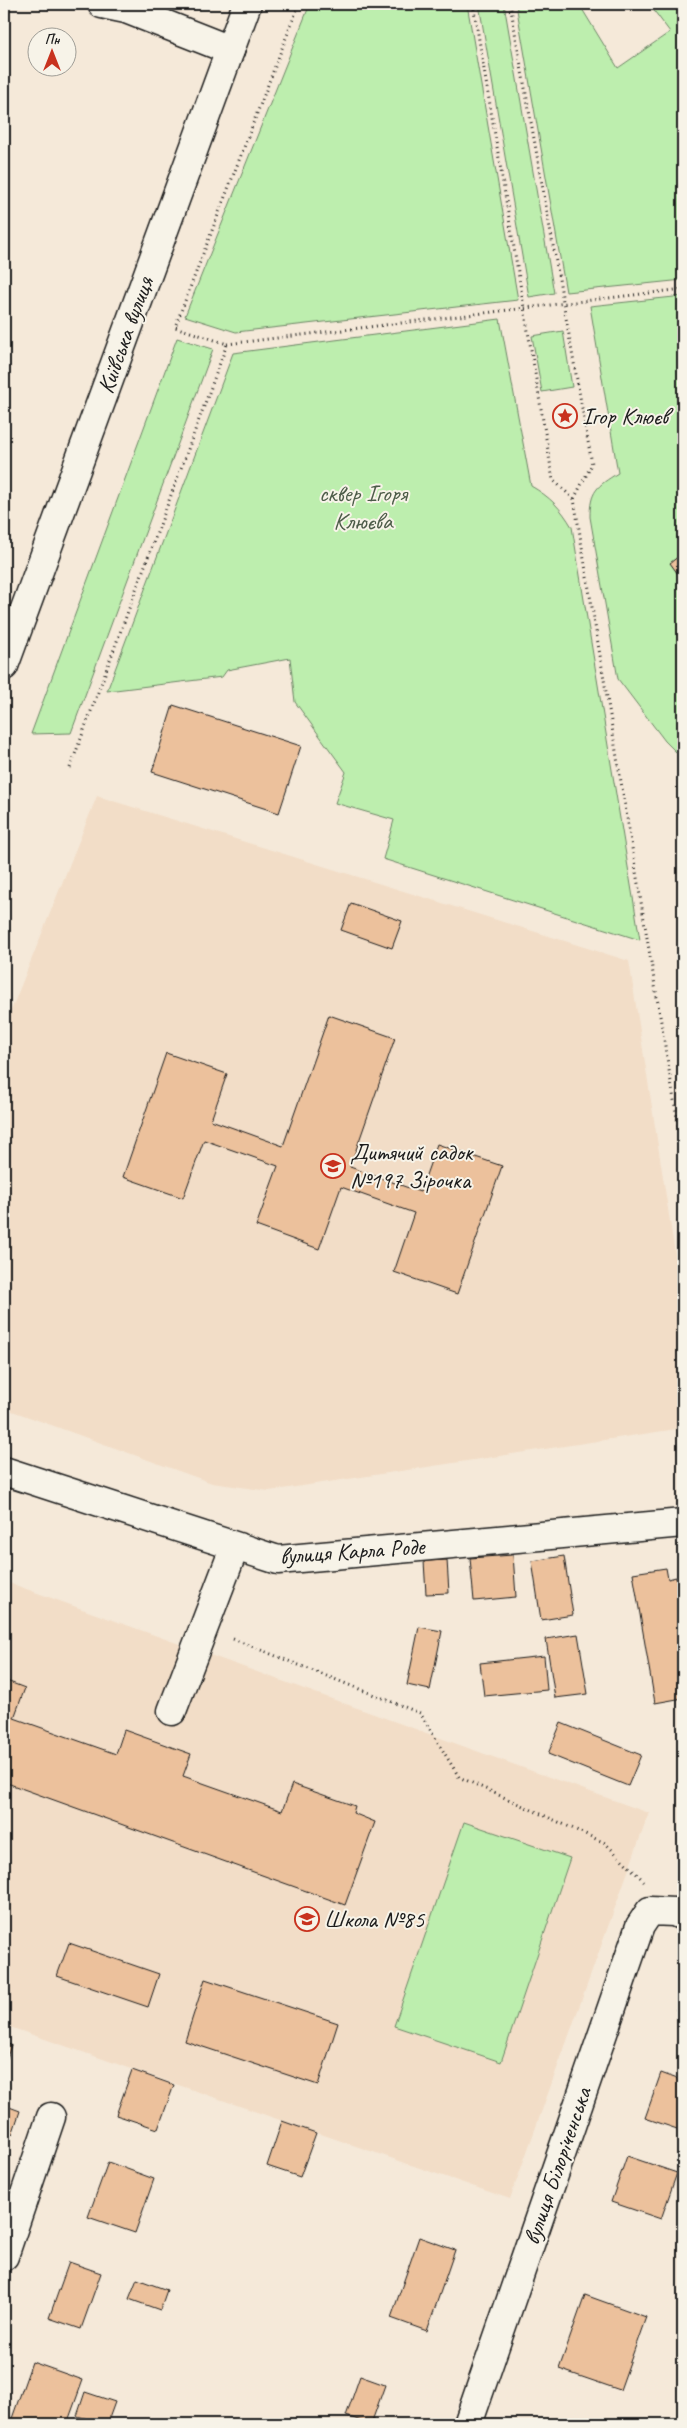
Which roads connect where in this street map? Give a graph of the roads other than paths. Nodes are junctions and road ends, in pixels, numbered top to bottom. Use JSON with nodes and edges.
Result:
{"nodes":[{"id":1,"x":102,"y":4,"type":"edge"},
{"id":2,"x":247,"y":4,"type":"edge"},
{"id":3,"x":230,"y":50,"type":"junction"},
{"id":4,"x":4,"y":666,"type":"edge"},
{"id":5,"x":4,"y":1471,"type":"edge"},
{"id":6,"x":683,"y":1523,"type":"edge"},
{"id":7,"x":235,"y":1546,"type":"junction"},
{"id":8,"x":172,"y":1711,"type":"dead end"},
{"id":9,"x":669,"y":1913,"type":"edge"},
{"id":10,"x":51,"y":2117,"type":"dead end"},
{"id":11,"x":4,"y":2256,"type":"edge"},
{"id":12,"x":468,"y":2424,"type":"edge"}],
"edges":[{"from":1,"to":3,"type":"main road"},
{"from":2,"to":3,"type":"main road","name":"Київська вулиця"},
{"from":3,"to":4,"type":"main road","name":"Київська вулиця"},
{"from":5,"to":7,"type":"main road","name":"вулиця Карла Роде"},
{"from":6,"to":7,"type":"main road","name":"вулиця Карла Роде"},
{"from":7,"to":8,"type":"main road"},
{"from":9,"to":12,"type":"main road","name":"вулиця Білоріченська"},
{"from":10,"to":11,"type":"main road"}]}
